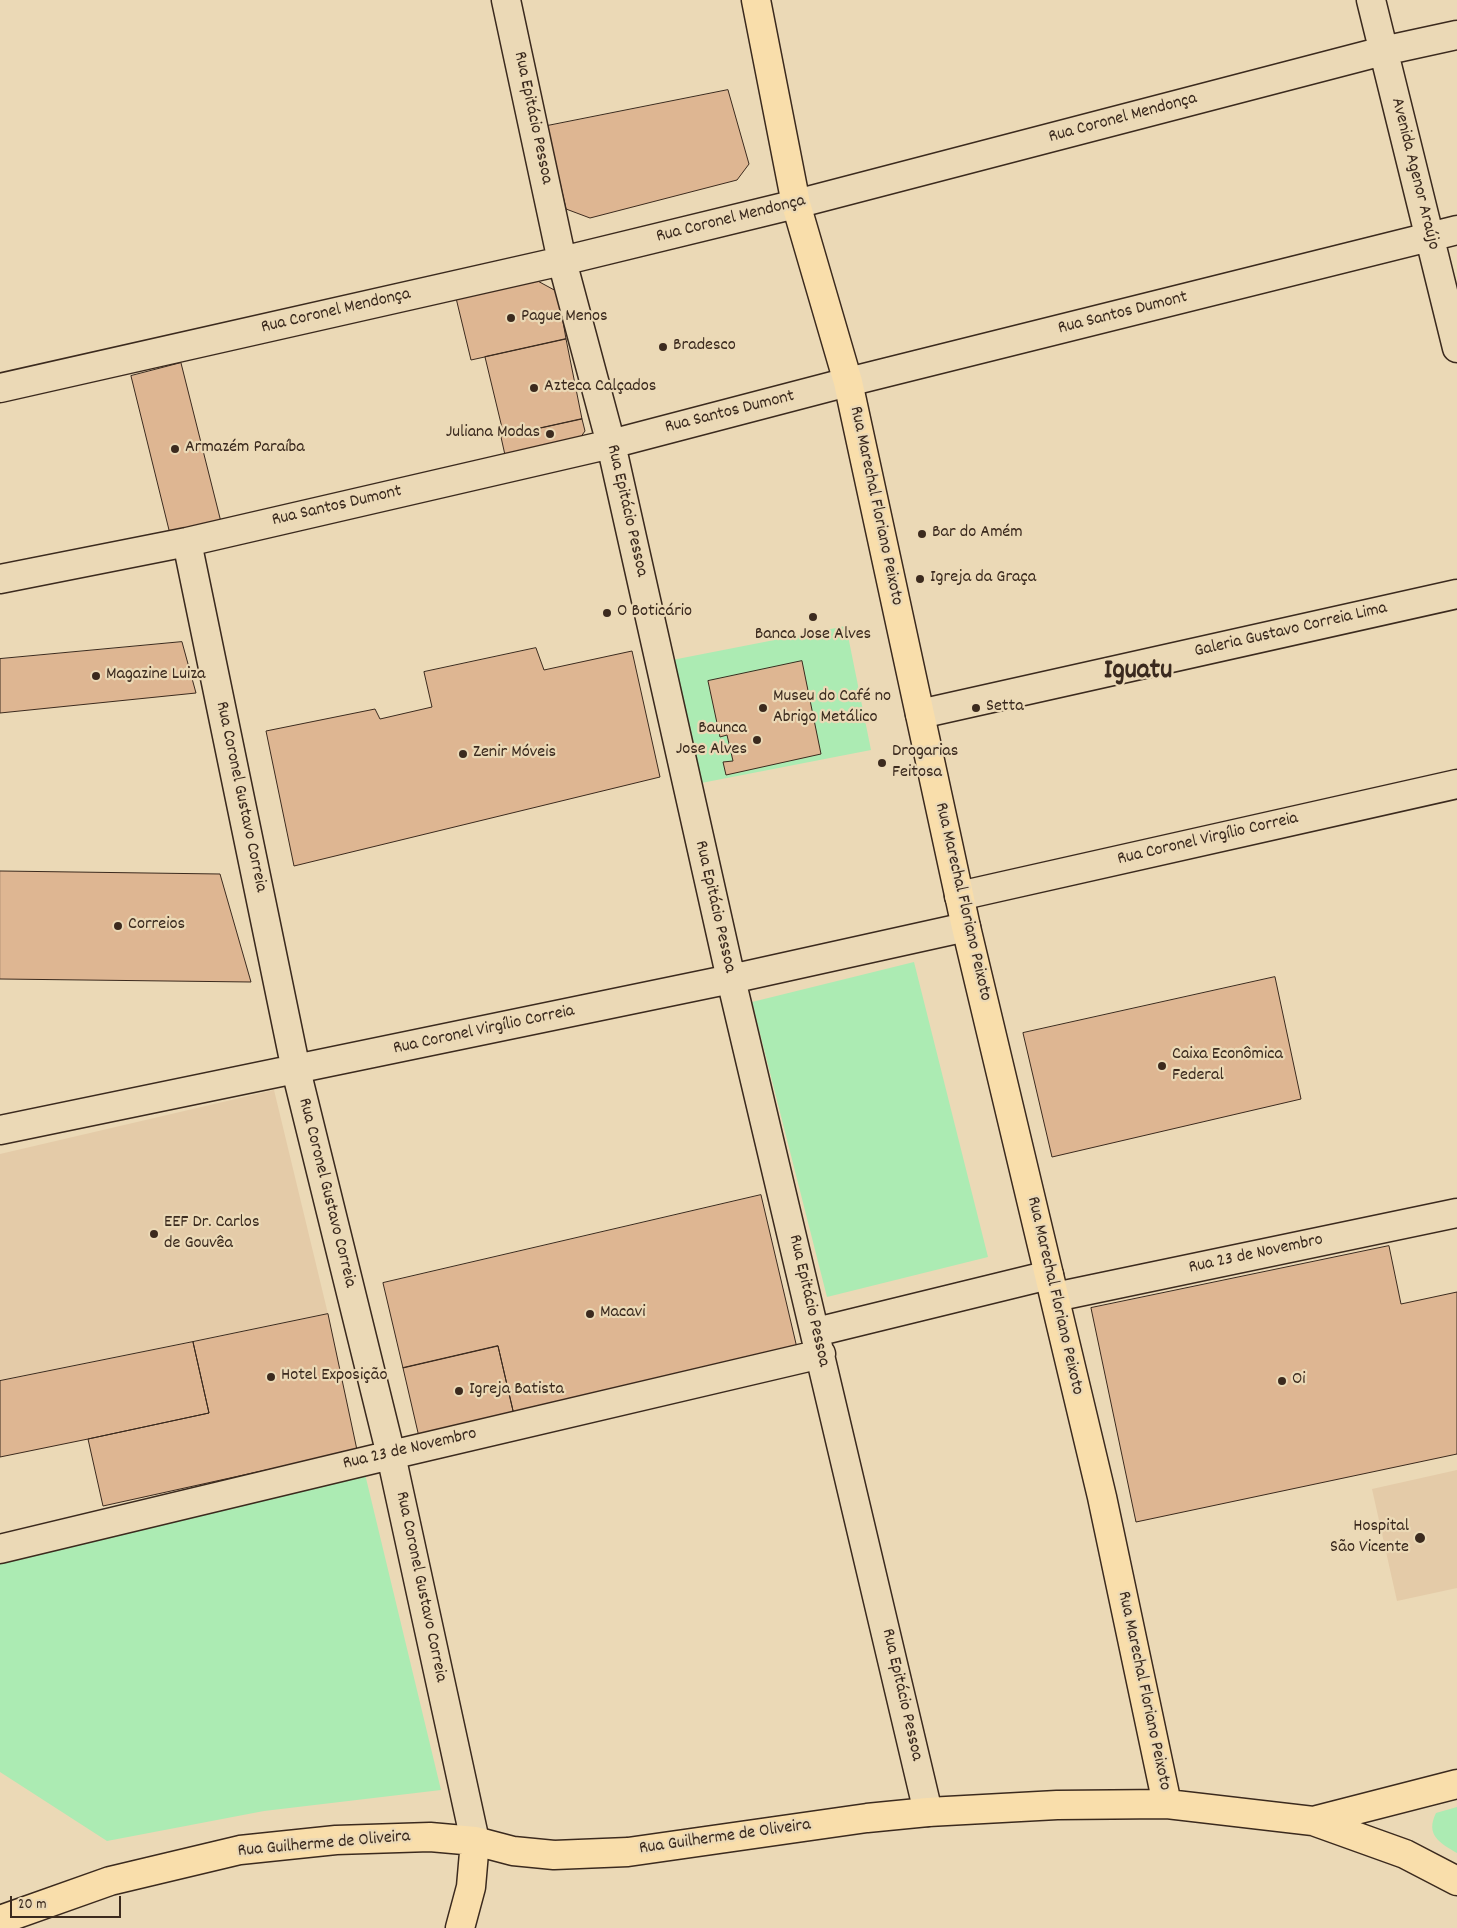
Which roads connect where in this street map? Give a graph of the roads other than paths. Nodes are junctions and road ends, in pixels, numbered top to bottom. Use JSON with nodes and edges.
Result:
{"nodes":[{"id":1,"x":506,"y":0,"type":"edge"},
{"id":2,"x":756,"y":0,"type":"edge"},
{"id":3,"x":1371,"y":0,"type":"edge"},
{"id":4,"x":1457,"y":34,"type":"edge"},
{"id":5,"x":1383,"y":51,"type":"junction"},
{"id":6,"x":796,"y":204,"type":"junction"},
{"id":7,"x":1457,"y":230,"type":"edge"},
{"id":8,"x":1430,"y":237,"type":"junction"},
{"id":9,"x":562,"y":261,"type":"junction"},
{"id":10,"x":1457,"y":348,"type":"edge"},
{"id":11,"x":848,"y":382,"type":"junction"},
{"id":12,"x":0,"y":388,"type":"edge"},
{"id":13,"x":611,"y":444,"type":"junction"},
{"id":14,"x":187,"y":542,"type":"junction"},
{"id":15,"x":0,"y":579,"type":"edge"},
{"id":16,"x":1457,"y":594,"type":"edge"},
{"id":17,"x":920,"y":714,"type":"junction"},
{"id":18,"x":1457,"y":784,"type":"edge"},
{"id":19,"x":959,"y":896,"type":"junction"},
{"id":20,"x":966,"y":927,"type":"junction"},
{"id":21,"x":731,"y":980,"type":"junction"},
{"id":22,"x":296,"y":1070,"type":"junction"},
{"id":23,"x":0,"y":1130,"type":"edge"},
{"id":24,"x":1457,"y":1213,"type":"edge"},
{"id":25,"x":1052,"y":1286,"type":"junction"},
{"id":26,"x":818,"y":1343,"type":"junction"},
{"id":27,"x":391,"y":1454,"type":"junction"},
{"id":28,"x":0,"y":1549,"type":"edge"},
{"id":29,"x":1457,"y":1784,"type":"edge"},
{"id":30,"x":1167,"y":1804,"type":"junction"},
{"id":31,"x":928,"y":1812,"type":"junction"},
{"id":32,"x":1313,"y":1821,"type":"junction"},
{"id":33,"x":475,"y":1841,"type":"junction"},
{"id":34,"x":1457,"y":1881,"type":"edge"},
{"id":35,"x":0,"y":1920,"type":"edge"},
{"id":36,"x":460,"y":1928,"type":"edge"}],
"edges":[{"from":1,"to":9,"type":"street","name":"Rua Epitácio Pessoa"},
{"from":2,"to":6,"type":"main road","name":"Rua Marechal Floriano Peixoto"},
{"from":3,"to":5,"type":"street","name":"Avenida Agenor Araújo"},
{"from":4,"to":5,"type":"street","name":"Rua Coronel Mendonça"},
{"from":5,"to":6,"type":"street","name":"Rua Coronel Mendonça"},
{"from":5,"to":8,"type":"street","name":"Avenida Agenor Araújo"},
{"from":6,"to":9,"type":"street","name":"Rua Coronel Mendonça"},
{"from":6,"to":11,"type":"main road","name":"Rua Marechal Floriano Peixoto"},
{"from":7,"to":8,"type":"street","name":"Rua Santos Dumont"},
{"from":8,"to":10,"type":"street","name":"Avenida Agenor Araújo"},
{"from":8,"to":11,"type":"street","name":"Rua Santos Dumont"},
{"from":9,"to":12,"type":"street","name":"Rua Coronel Mendonça"},
{"from":9,"to":13,"type":"street","name":"Rua Epitácio Pessoa"},
{"from":11,"to":13,"type":"street","name":"Rua Santos Dumont"},
{"from":11,"to":17,"type":"main road","name":"Rua Marechal Floriano Peixoto"},
{"from":13,"to":14,"type":"street","name":"Rua Santos Dumont"},
{"from":13,"to":21,"type":"street","name":"Rua Epitácio Pessoa"},
{"from":14,"to":15,"type":"street","name":"Rua Santos Dumont"},
{"from":14,"to":22,"type":"street","name":"Rua Coronel Gustavo Correia"},
{"from":16,"to":17,"type":"street","name":"Galeria Gustavo Correia Lima"},
{"from":17,"to":19,"type":"main road","name":"Rua Marechal Floriano Peixoto"},
{"from":18,"to":19,"type":"street","name":"Rua Coronel Virgílio Correia"},
{"from":19,"to":20,"type":"main road","name":"Rua Marechal Floriano Peixoto"},
{"from":20,"to":21,"type":"street","name":"Rua Coronel Virgílio Correia"},
{"from":20,"to":25,"type":"main road","name":"Rua Marechal Floriano Peixoto"},
{"from":21,"to":22,"type":"street","name":"Rua Coronel Virgílio Correia"},
{"from":21,"to":26,"type":"street","name":"Rua Epitácio Pessoa"},
{"from":22,"to":23,"type":"street","name":"Rua Coronel Virgílio Correia"},
{"from":22,"to":27,"type":"street","name":"Rua Coronel Gustavo Correia"},
{"from":24,"to":25,"type":"street","name":"Rua 23 de Novembro"},
{"from":25,"to":26,"type":"street","name":"Rua 23 de Novembro"},
{"from":25,"to":30,"type":"main road","name":"Rua Marechal Floriano Peixoto"},
{"from":26,"to":27,"type":"street","name":"Rua 23 de Novembro"},
{"from":26,"to":31,"type":"street","name":"Rua Epitácio Pessoa"},
{"from":27,"to":28,"type":"street","name":"Rua 23 de Novembro"},
{"from":27,"to":33,"type":"street","name":"Rua Coronel Gustavo Correia"},
{"from":29,"to":32,"type":"main road","name":"Rua Guilherme de Oliveira"},
{"from":30,"to":31,"type":"main road","name":"Rua Guilherme de Oliveira"},
{"from":30,"to":32,"type":"main road","name":"Rua Guilherme de Oliveira"},
{"from":31,"to":33,"type":"main road","name":"Rua Guilherme de Oliveira"},
{"from":32,"to":34,"type":"main road"},
{"from":33,"to":35,"type":"main road","name":"Rua Guilherme de Oliveira"},
{"from":33,"to":36,"type":"main road"}]}
